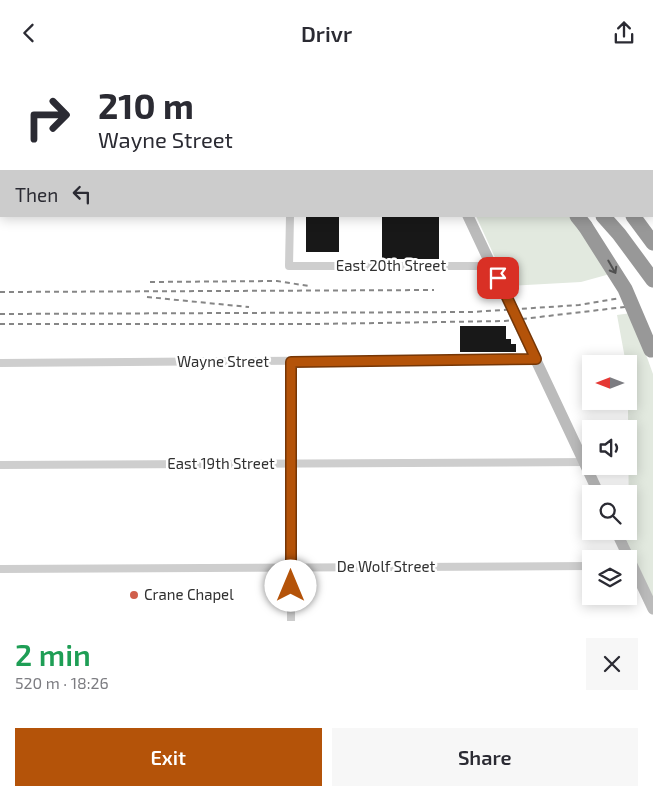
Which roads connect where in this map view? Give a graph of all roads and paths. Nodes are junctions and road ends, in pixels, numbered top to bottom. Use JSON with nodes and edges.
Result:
{"nodes":[{"id":1,"x":290,"y":217,"type":"edge"},
{"id":2,"x":468,"y":217,"type":"edge"},
{"id":3,"x":604,"y":217,"type":"edge"},
{"id":4,"x":635,"y":217,"type":"edge"},
{"id":5,"x":581,"y":221,"type":"edge"},
{"id":6,"x":648,"y":224,"type":"edge"},
{"id":7,"x":653,"y":243,"type":"edge"},
{"id":8,"x":492,"y":266,"type":"junction"},
{"id":9,"x":653,"y":280,"type":"edge"},
{"id":10,"x":652,"y":353,"type":"edge"},
{"id":11,"x":536,"y":359,"type":"junction"},
{"id":12,"x":291,"y":362,"type":"junction"},
{"id":13,"x":0,"y":363,"type":"edge"},
{"id":14,"x":582,"y":450,"type":"edge"},
{"id":15,"x":582,"y":462,"type":"edge"},
{"id":16,"x":291,"y":464,"type":"junction"},
{"id":17,"x":0,"y":465,"type":"edge"},
{"id":18,"x":582,"y":566,"type":"edge"},
{"id":19,"x":291,"y":568,"type":"junction"},
{"id":20,"x":0,"y":569,"type":"edge"},
{"id":21,"x":637,"y":578,"type":"edge"},
{"id":22,"x":653,"y":609,"type":"edge"},
{"id":23,"x":291,"y":621,"type":"edge"}],
"edges":[{"from":1,"to":8,"type":"street","name":"East 20th Street"},
{"from":2,"to":8,"type":"main road"},
{"from":3,"to":9,"type":"highway"},
{"from":4,"to":6,"type":"highway"},
{"from":5,"to":10,"type":"highway","one_way":true,"bridge":true},
{"from":6,"to":7,"type":"highway"},
{"from":8,"to":11,"type":"main road"},
{"from":11,"to":12,"type":"street","name":"Wayne Street"},
{"from":11,"to":14,"type":"main road"},
{"from":12,"to":13,"type":"street","name":"Wayne Street"},
{"from":12,"to":16,"type":"street"},
{"from":15,"to":16,"type":"street","name":"East 19th Street"},
{"from":16,"to":17,"type":"street","name":"East 19th Street"},
{"from":16,"to":19,"type":"street"},
{"from":18,"to":19,"type":"street","name":"De Wolf Street"},
{"from":19,"to":20,"type":"street","name":"De Wolf Street"},
{"from":19,"to":23,"type":"street"},
{"from":21,"to":22,"type":"main road"}]}
